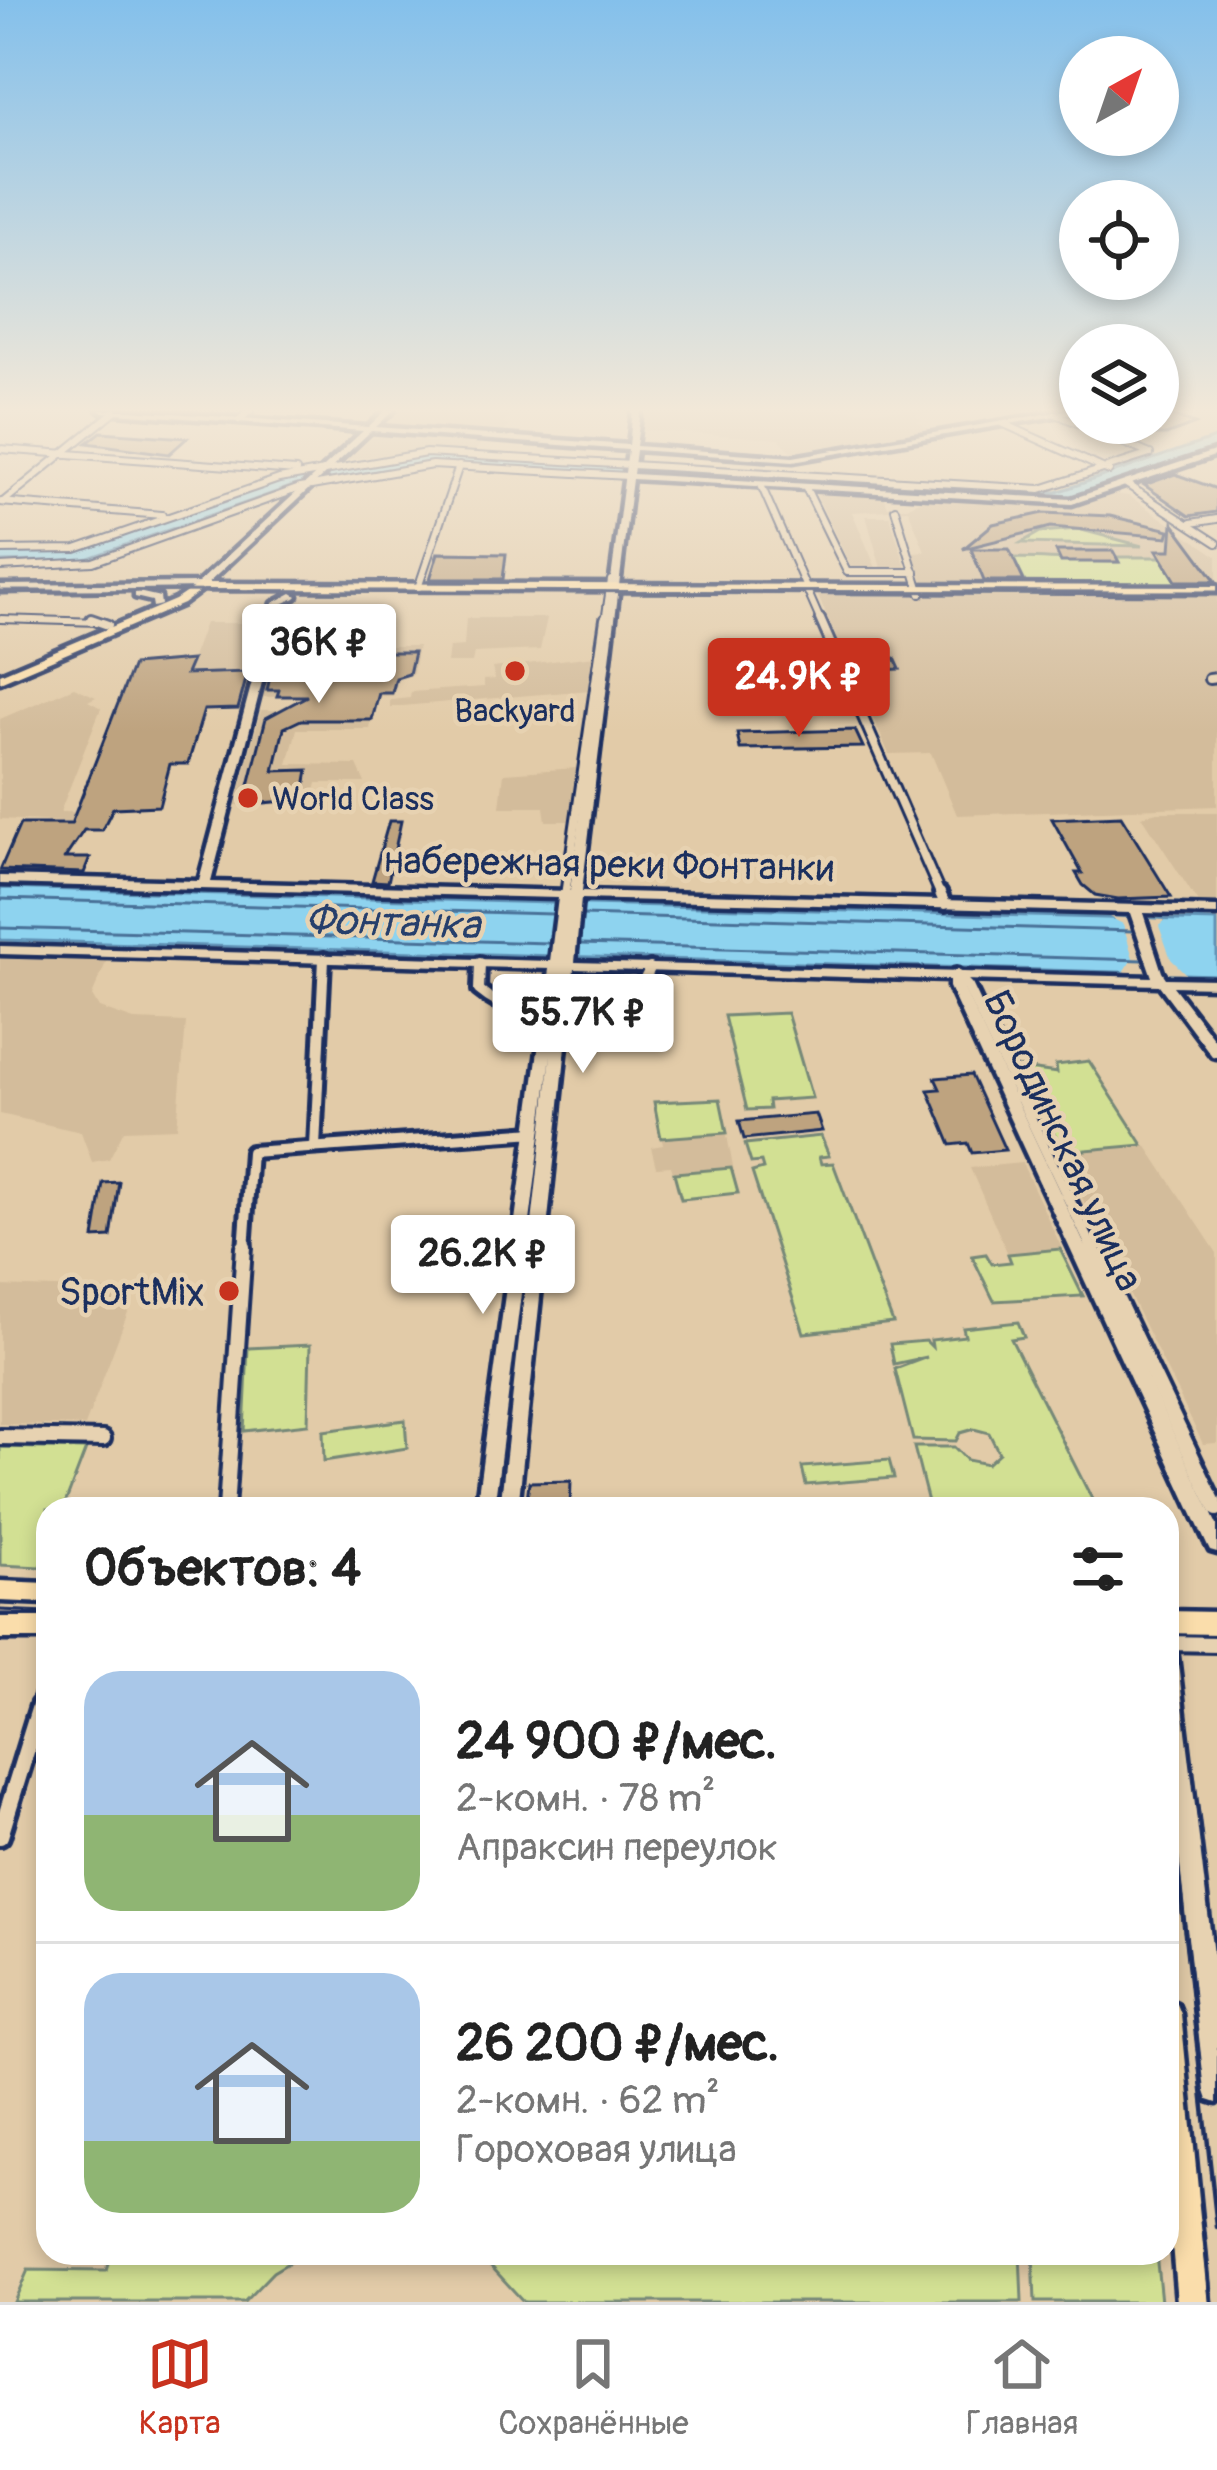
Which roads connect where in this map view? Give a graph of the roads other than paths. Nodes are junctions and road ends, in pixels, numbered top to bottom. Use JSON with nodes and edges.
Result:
{"nodes":[{"id":1,"x":167,"y":517,"type":"edge"},
{"id":2,"x":210,"y":517,"type":"edge"},
{"id":3,"x":275,"y":517,"type":"edge"},
{"id":4,"x":442,"y":517,"type":"edge"},
{"id":5,"x":621,"y":517,"type":"edge"},
{"id":6,"x":775,"y":517,"type":"edge"},
{"id":7,"x":820,"y":517,"type":"edge"},
{"id":8,"x":898,"y":517,"type":"edge"},
{"id":9,"x":1180,"y":517,"type":"edge"},
{"id":10,"x":1217,"y":519,"type":"edge"},
{"id":11,"x":1189,"y":523,"type":"junction"},
{"id":12,"x":1217,"y":543,"type":"edge"},
{"id":13,"x":0,"y":550,"type":"edge"},
{"id":14,"x":0,"y":567,"type":"edge"},
{"id":15,"x":915,"y":572,"type":"junction"},
{"id":16,"x":214,"y":575,"type":"junction"},
{"id":17,"x":252,"y":586,"type":"junction"},
{"id":18,"x":418,"y":588,"type":"junction"},
{"id":19,"x":0,"y":591,"type":"edge"},
{"id":20,"x":194,"y":591,"type":"junction"},
{"id":21,"x":611,"y":591,"type":"junction"},
{"id":22,"x":807,"y":591,"type":"junction"},
{"id":23,"x":921,"y":591,"type":"junction"},
{"id":24,"x":1217,"y":591,"type":"edge"},
{"id":25,"x":135,"y":594,"type":"junction"},
{"id":26,"x":265,"y":596,"type":"junction"},
{"id":27,"x":292,"y":596,"type":"junction"},
{"id":28,"x":278,"y":604,"type":"junction"},
{"id":29,"x":156,"y":605,"type":"junction"},
{"id":30,"x":0,"y":619,"type":"edge"},
{"id":31,"x":108,"y":625,"type":"junction"},
{"id":32,"x":0,"y":674,"type":"edge"},
{"id":33,"x":0,"y":880,"type":"edge"},
{"id":34,"x":205,"y":886,"type":"junction"},
{"id":35,"x":570,"y":899,"type":"junction"},
{"id":36,"x":945,"y":904,"type":"junction"},
{"id":37,"x":1217,"y":911,"type":"edge"},
{"id":38,"x":1137,"y":914,"type":"junction"},
{"id":39,"x":0,"y":950,"type":"edge"},
{"id":40,"x":324,"y":959,"type":"junction"},
{"id":41,"x":562,"y":960,"type":"junction"},
{"id":42,"x":480,"y":963,"type":"junction"},
{"id":43,"x":650,"y":968,"type":"junction"},
{"id":44,"x":956,"y":975,"type":"junction"},
{"id":45,"x":1160,"y":977,"type":"junction"},
{"id":46,"x":1217,"y":982,"type":"edge"},
{"id":47,"x":556,"y":1015,"type":"junction"},
{"id":48,"x":1217,"y":1053,"type":"edge"},
{"id":49,"x":542,"y":1131,"type":"junction"},
{"id":50,"x":315,"y":1147,"type":"junction"},
{"id":51,"x":0,"y":1437,"type":"edge"},
{"id":52,"x":103,"y":1439,"type":"dead end"},
{"id":53,"x":227,"y":1497,"type":"edge"},
{"id":54,"x":487,"y":1497,"type":"edge"},
{"id":55,"x":510,"y":1497,"type":"edge"},
{"id":56,"x":1217,"y":1509,"type":"edge"},
{"id":57,"x":1217,"y":1545,"type":"edge"},
{"id":58,"x":0,"y":1591,"type":"edge"},
{"id":59,"x":36,"y":1592,"type":"edge"},
{"id":60,"x":1179,"y":1622,"type":"edge"},
{"id":61,"x":1217,"y":1623,"type":"edge"},
{"id":62,"x":0,"y":1628,"type":"edge"},
{"id":63,"x":36,"y":1628,"type":"edge"},
{"id":64,"x":1179,"y":1643,"type":"edge"},
{"id":65,"x":1217,"y":1644,"type":"edge"},
{"id":66,"x":36,"y":1719,"type":"edge"},
{"id":67,"x":1179,"y":1760,"type":"edge"},
{"id":68,"x":0,"y":1835,"type":"edge"},
{"id":69,"x":1217,"y":2091,"type":"edge"},
{"id":70,"x":1179,"y":2147,"type":"edge"},
{"id":71,"x":1193,"y":2302,"type":"edge"}],
"edges":[{"from":1,"to":13,"type":"street"},
{"from":2,"to":14,"type":"street"},
{"from":3,"to":16,"type":"street"},
{"from":4,"to":18,"type":"street"},
{"from":5,"to":21,"type":"street"},
{"from":6,"to":22,"type":"street"},
{"from":7,"to":15,"type":"street"},
{"from":8,"to":15,"type":"street"},
{"from":9,"to":11,"type":"street"},
{"from":10,"to":11,"type":"street"},
{"from":11,"to":12,"type":"street"},
{"from":15,"to":23,"type":"street"},
{"from":16,"to":17,"type":"street"},
{"from":16,"to":20,"type":"street"},
{"from":17,"to":18,"type":"main road"},
{"from":17,"to":20,"type":"main road"},
{"from":18,"to":21,"type":"main road"},
{"from":19,"to":20,"type":"street"},
{"from":19,"to":25,"type":"street"},
{"from":20,"to":25,"type":"street"},
{"from":20,"to":26,"type":"main road"},
{"from":20,"to":29,"type":"main road"},
{"from":20,"to":32,"type":"main road"},
{"from":21,"to":22,"type":"main road"},
{"from":21,"to":27,"type":"main road"},
{"from":21,"to":35,"type":"street"},
{"from":22,"to":23,"type":"main road"},
{"from":22,"to":36,"type":"street"},
{"from":23,"to":24,"type":"main road"},
{"from":25,"to":29,"type":"street"},
{"from":26,"to":27,"type":"main road"},
{"from":26,"to":28,"type":"street"},
{"from":27,"to":28,"type":"street"},
{"from":28,"to":34,"type":"street"},
{"from":29,"to":31,"type":"main road"},
{"from":30,"to":31,"type":"street"},
{"from":31,"to":32,"type":"main road"},
{"from":33,"to":34,"type":"street","name":"набережная реки Фонтанки"},
{"from":34,"to":35,"type":"street","name":"набережная реки Фонтанки"},
{"from":35,"to":36,"type":"street","name":"набережная реки Фонтанки"},
{"from":35,"to":41,"type":"street"},
{"from":36,"to":38,"type":"street","name":"набережная реки Фонтанки"},
{"from":37,"to":38,"type":"street","name":"набережная реки Фонтанки"},
{"from":38,"to":45,"type":"street"},
{"from":39,"to":40,"type":"street"},
{"from":40,"to":42,"type":"street"},
{"from":40,"to":50,"type":"street"},
{"from":41,"to":42,"type":"street"},
{"from":41,"to":43,"type":"street"},
{"from":41,"to":47,"type":"street"},
{"from":42,"to":47,"type":"street"},
{"from":43,"to":44,"type":"street"},
{"from":43,"to":47,"type":"street"},
{"from":44,"to":45,"type":"street"},
{"from":44,"to":56,"type":"street","name":"Бородинская улица"},
{"from":44,"to":57,"type":"street","name":"Бородинская улица"},
{"from":45,"to":46,"type":"street"},
{"from":45,"to":48,"type":"street"},
{"from":47,"to":49,"type":"street"},
{"from":49,"to":50,"type":"street"},
{"from":49,"to":54,"type":"street"},
{"from":49,"to":55,"type":"street"},
{"from":50,"to":53,"type":"street"},
{"from":51,"to":52,"type":"street"},
{"from":58,"to":59,"type":"main road"},
{"from":60,"to":61,"type":"main road"},
{"from":62,"to":63,"type":"main road"},
{"from":64,"to":65,"type":"street"},
{"from":66,"to":68,"type":"street"},
{"from":67,"to":69,"type":"street"},
{"from":70,"to":71,"type":"main road"}]}
